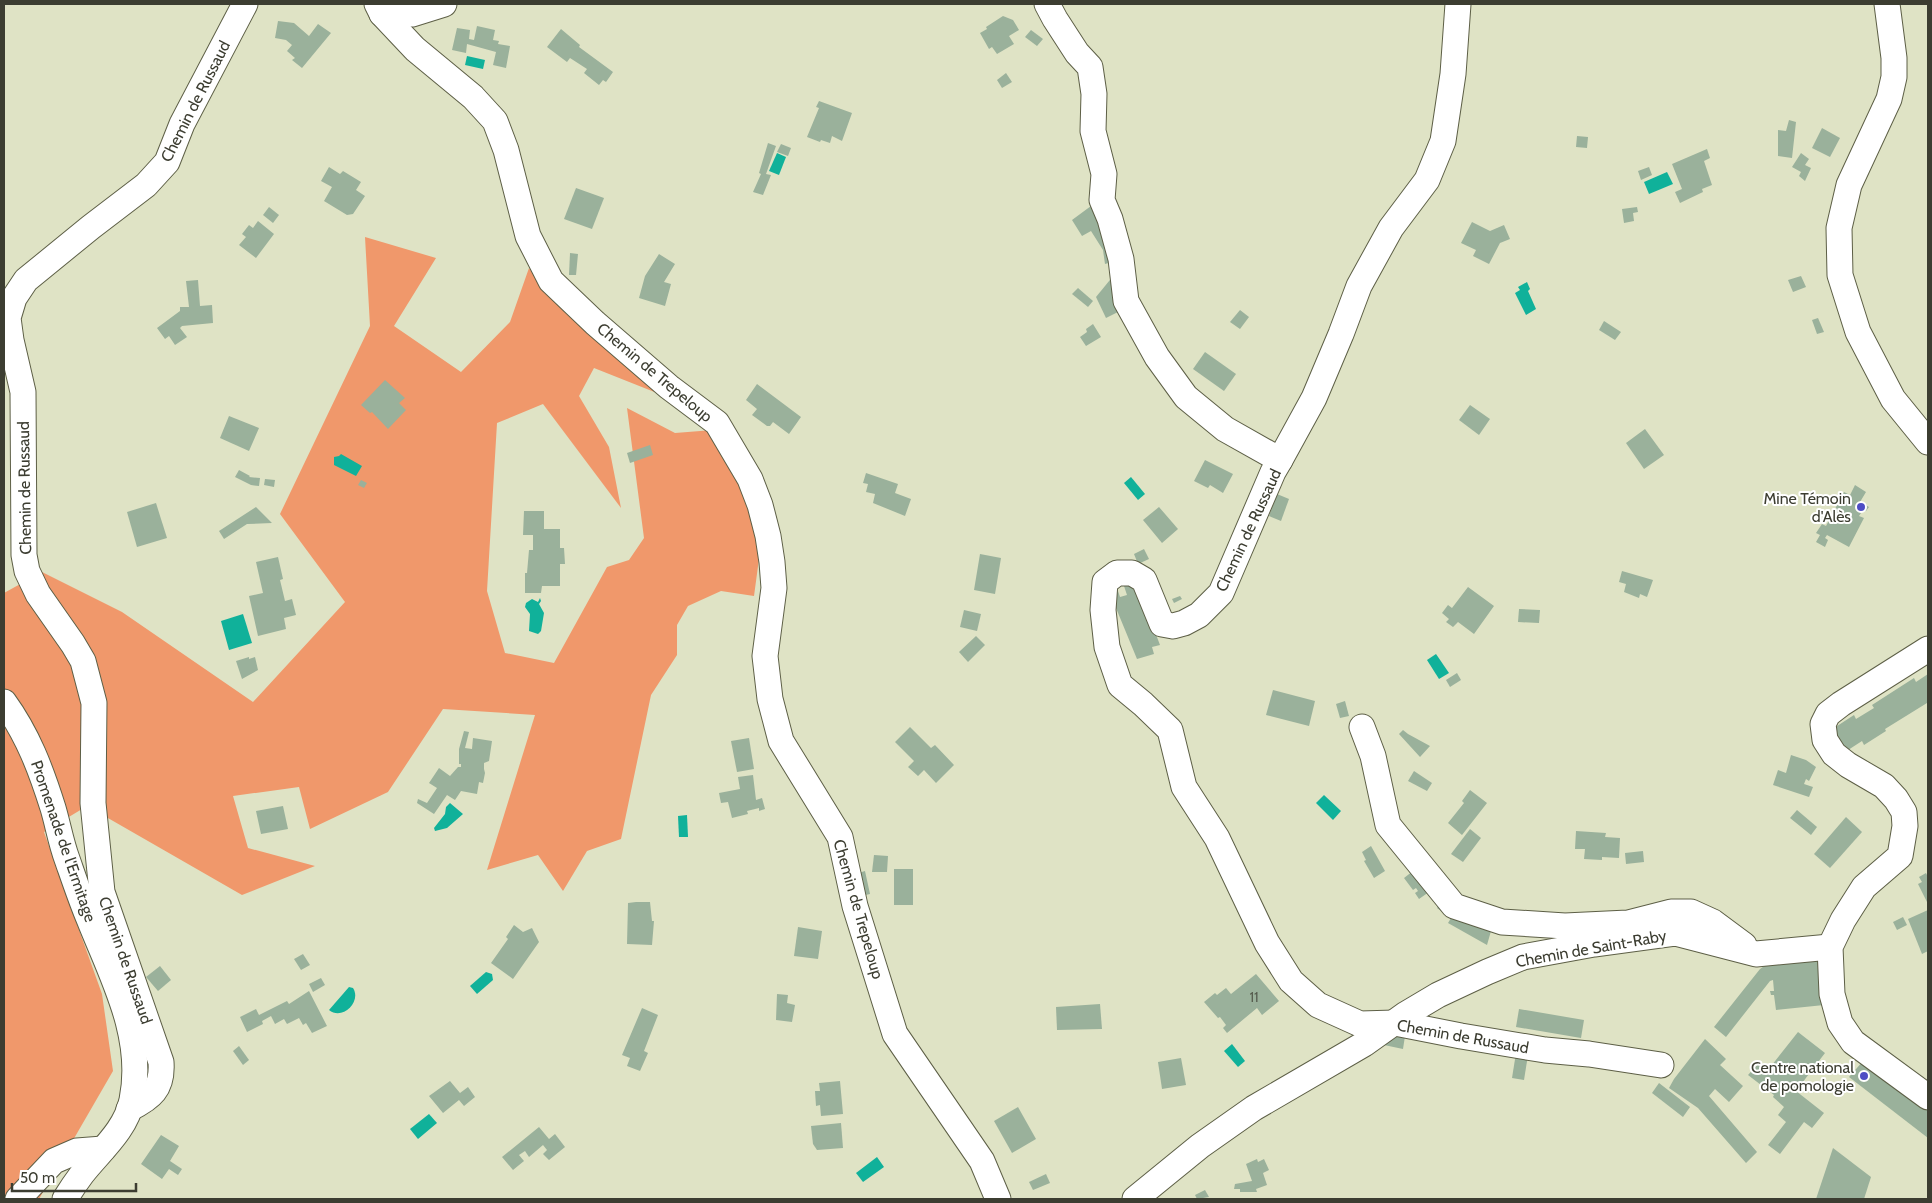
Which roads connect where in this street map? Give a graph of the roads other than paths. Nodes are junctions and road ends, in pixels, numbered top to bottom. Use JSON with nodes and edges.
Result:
{"nodes":[{"id":1,"x":245,"y":4,"type":"edge"},
{"id":2,"x":444,"y":4,"type":"edge"},
{"id":3,"x":1047,"y":4,"type":"edge"},
{"id":4,"x":1458,"y":4,"type":"edge"},
{"id":5,"x":1887,"y":4,"type":"edge"},
{"id":6,"x":380,"y":9,"type":"edge"},
{"id":7,"x":1928,"y":442,"type":"edge"},
{"id":8,"x":1280,"y":460,"type":"junction"},
{"id":9,"x":1928,"y":649,"type":"edge"},
{"id":10,"x":4,"y":702,"type":"edge"},
{"id":11,"x":1362,"y":727,"type":"dead end"},
{"id":12,"x":1830,"y":947,"type":"junction"},
{"id":13,"x":1756,"y":954,"type":"junction"},
{"id":14,"x":1396,"y":1023,"type":"junction"},
{"id":15,"x":1661,"y":1065,"type":"dead end"},
{"id":16,"x":1928,"y":1097,"type":"edge"},
{"id":17,"x":129,"y":1109,"type":"junction"},
{"id":18,"x":103,"y":1149,"type":"junction"},
{"id":19,"x":18,"y":1199,"type":"edge"},
{"id":20,"x":65,"y":1199,"type":"edge"},
{"id":21,"x":998,"y":1199,"type":"edge"},
{"id":22,"x":1135,"y":1199,"type":"edge"}],
"edges":[{"from":1,"to":17,"type":"street","name":"Chemin de Russaud"},
{"from":2,"to":6,"type":"street"},
{"from":3,"to":8,"type":"street","name":"Chemin de Russaud"},
{"from":4,"to":8,"type":"street"},
{"from":5,"to":7,"type":"street"},
{"from":6,"to":21,"type":"street","name":"Chemin de Trepeloup"},
{"from":8,"to":14,"type":"street","name":"Chemin de Russaud"},
{"from":9,"to":12,"type":"street"},
{"from":10,"to":17,"type":"street","name":"Promenade de l'Ermitage"},
{"from":11,"to":13,"type":"street"},
{"from":12,"to":13,"type":"street","name":"Chemin de Saint-Raby"},
{"from":12,"to":16,"type":"street"},
{"from":13,"to":14,"type":"street","name":"Chemin de Saint-Raby"},
{"from":14,"to":15,"type":"street","name":"Chemin de Russaud"},
{"from":14,"to":22,"type":"street","name":"Chemin de Saint-Raby"},
{"from":17,"to":18,"type":"street","name":"Promenade de l'Ermitage"},
{"from":18,"to":19,"type":"street"},
{"from":18,"to":20,"type":"street","name":"Promenade de l'Ermitage"}]}
